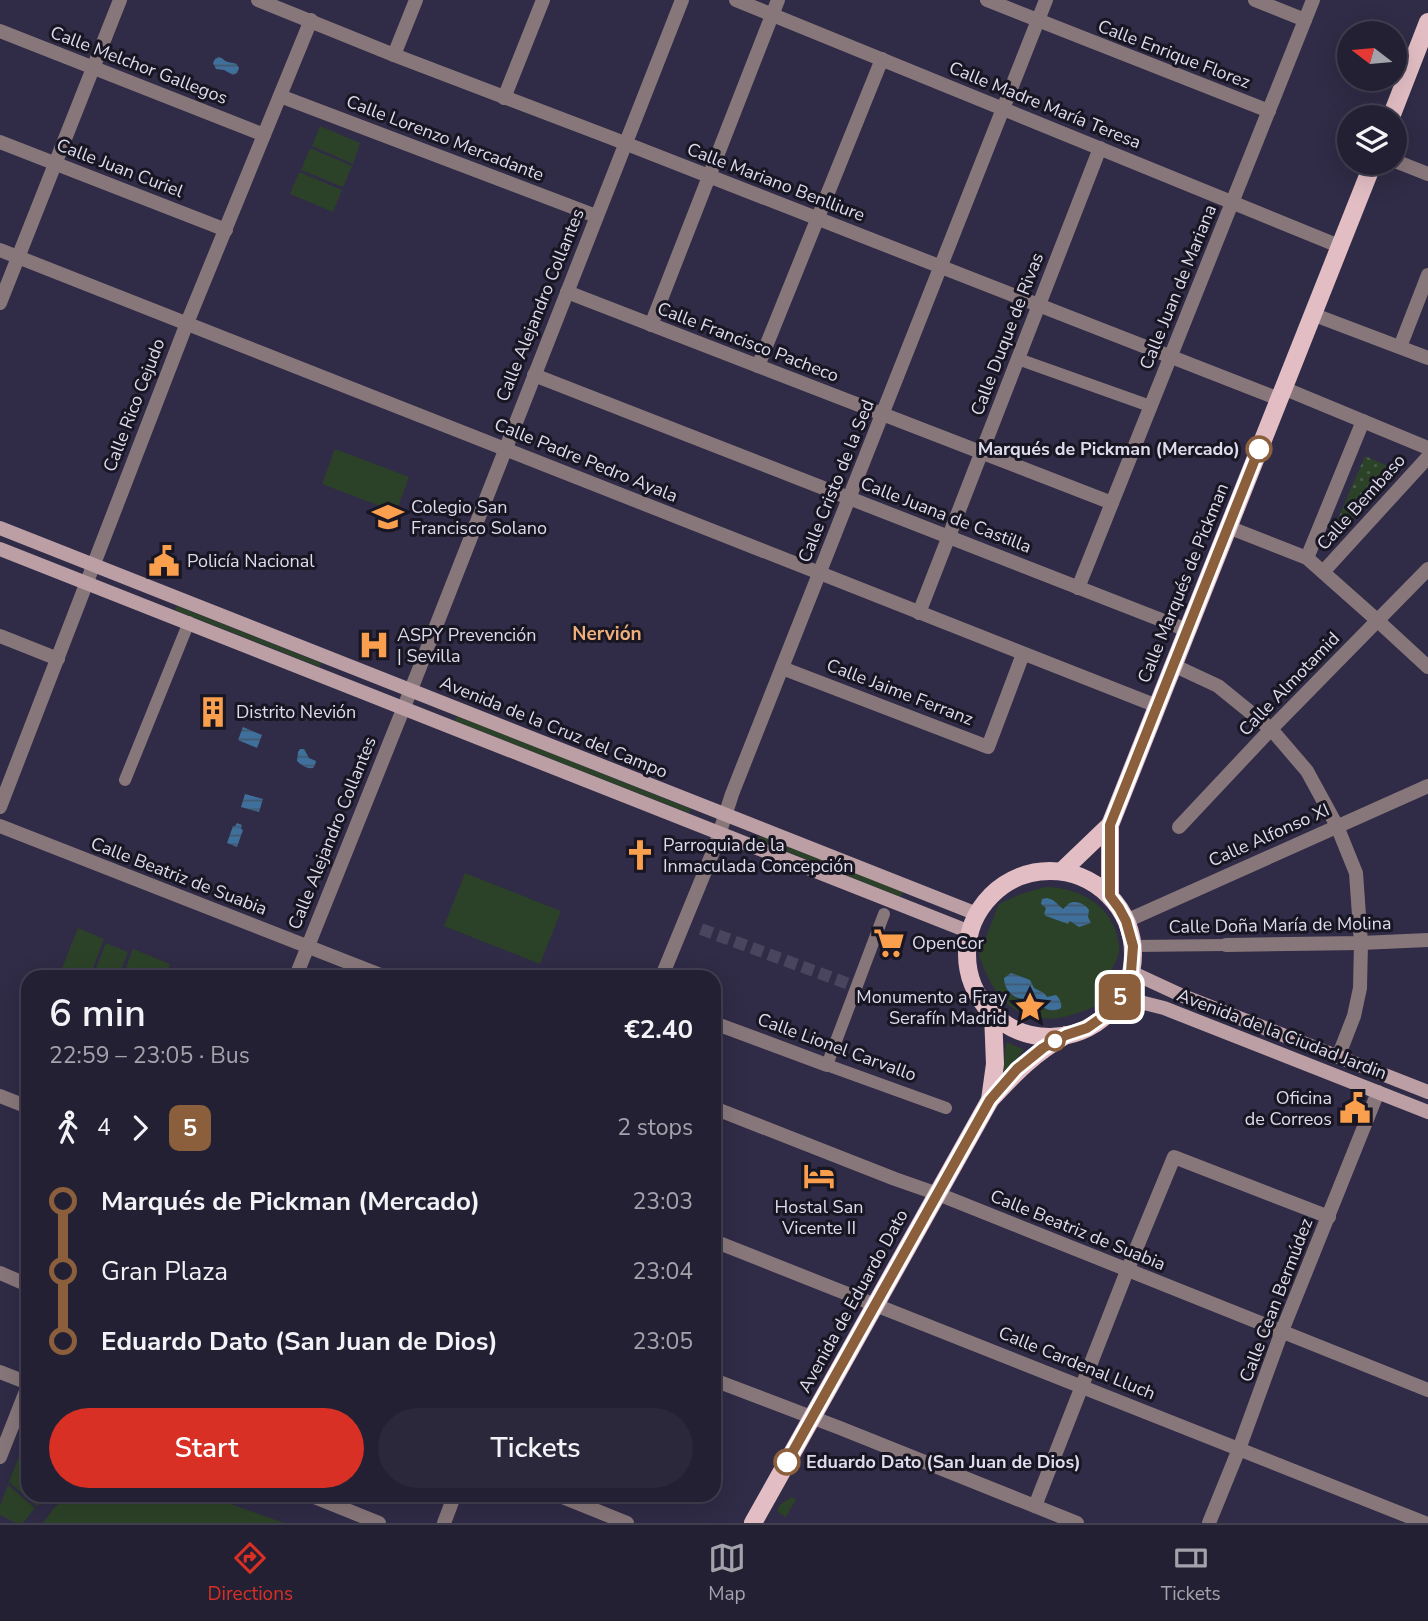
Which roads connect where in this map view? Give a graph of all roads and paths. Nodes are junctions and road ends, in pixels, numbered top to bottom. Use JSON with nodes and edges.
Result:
{"nodes":[{"id":1,"x":120,"y":0,"type":"edge"},
{"id":2,"x":258,"y":0,"type":"edge"},
{"id":3,"x":416,"y":0,"type":"edge"},
{"id":4,"x":542,"y":0,"type":"edge"},
{"id":5,"x":682,"y":0,"type":"edge"},
{"id":6,"x":736,"y":0,"type":"edge"},
{"id":7,"x":778,"y":0,"type":"edge"},
{"id":8,"x":987,"y":0,"type":"edge"},
{"id":9,"x":1046,"y":0,"type":"edge"},
{"id":10,"x":1255,"y":0,"type":"edge"},
{"id":11,"x":1313,"y":0,"type":"edge"},
{"id":12,"x":773,"y":15,"type":"junction"},
{"id":13,"x":311,"y":20,"type":"junction"},
{"id":14,"x":1305,"y":20,"type":"junction"},
{"id":15,"x":1038,"y":21,"type":"junction"},
{"id":16,"x":1428,"y":22,"type":"edge"},
{"id":17,"x":0,"y":31,"type":"edge"},
{"id":18,"x":394,"y":55,"type":"junction"},
{"id":19,"x":882,"y":59,"type":"junction"},
{"id":20,"x":93,"y":68,"type":"junction"},
{"id":21,"x":280,"y":96,"type":"junction"},
{"id":22,"x":504,"y":98,"type":"junction"},
{"id":23,"x":1396,"y":105,"type":"edge"},
{"id":24,"x":1003,"y":109,"type":"junction"},
{"id":25,"x":1269,"y":111,"type":"junction"},
{"id":26,"x":264,"y":135,"type":"junction"},
{"id":27,"x":0,"y":142,"type":"edge"},
{"id":28,"x":625,"y":143,"type":"junction"},
{"id":29,"x":1100,"y":148,"type":"junction"},
{"id":30,"x":55,"y":163,"type":"junction"},
{"id":31,"x":1407,"y":166,"type":"edge"},
{"id":32,"x":1428,"y":174,"type":"edge"},
{"id":33,"x":1368,"y":175,"type":"edge"},
{"id":34,"x":709,"y":176,"type":"junction"},
{"id":35,"x":1232,"y":202,"type":"junction"},
{"id":36,"x":596,"y":216,"type":"junction"},
{"id":37,"x":818,"y":219,"type":"junction"},
{"id":38,"x":226,"y":230,"type":"junction"},
{"id":39,"x":1339,"y":246,"type":"junction"},
{"id":40,"x":0,"y":250,"type":"edge"},
{"id":41,"x":18,"y":257,"type":"junction"},
{"id":42,"x":941,"y":267,"type":"junction"},
{"id":43,"x":1428,"y":275,"type":"edge"},
{"id":44,"x":567,"y":292,"type":"junction"},
{"id":45,"x":0,"y":303,"type":"edge"},
{"id":46,"x":1039,"y":305,"type":"junction"},
{"id":47,"x":1312,"y":314,"type":"junction"},
{"id":48,"x":187,"y":323,"type":"junction"},
{"id":49,"x":651,"y":325,"type":"junction"},
{"id":50,"x":1400,"y":347,"type":"junction"},
{"id":51,"x":1170,"y":357,"type":"junction"},
{"id":52,"x":1428,"y":358,"type":"edge"},
{"id":53,"x":1018,"y":359,"type":"junction"},
{"id":54,"x":758,"y":366,"type":"junction"},
{"id":55,"x":534,"y":375,"type":"junction"},
{"id":56,"x":1281,"y":394,"type":"junction"},
{"id":57,"x":1150,"y":406,"type":"junction"},
{"id":58,"x":883,"y":414,"type":"junction"},
{"id":59,"x":1363,"y":421,"type":"junction"},
{"id":60,"x":1428,"y":447,"type":"edge"},
{"id":61,"x":505,"y":449,"type":"junction"},
{"id":62,"x":982,"y":453,"type":"junction"},
{"id":63,"x":1428,"y":457,"type":"edge"},
{"id":64,"x":849,"y":498,"type":"junction"},
{"id":65,"x":1112,"y":503,"type":"junction"},
{"id":66,"x":1228,"y":527,"type":"junction"},
{"id":67,"x":0,"y":528,"type":"edge"},
{"id":68,"x":949,"y":537,"type":"junction"},
{"id":69,"x":0,"y":549,"type":"edge"},
{"id":70,"x":1312,"y":554,"type":"junction"},
{"id":71,"x":94,"y":565,"type":"junction"},
{"id":72,"x":1428,"y":569,"type":"edge"},
{"id":73,"x":1323,"y":572,"type":"junction"},
{"id":74,"x":820,"y":573,"type":"junction"},
{"id":75,"x":88,"y":582,"type":"junction"},
{"id":76,"x":1078,"y":588,"type":"junction"},
{"id":77,"x":919,"y":612,"type":"junction"},
{"id":78,"x":1378,"y":621,"type":"junction"},
{"id":79,"x":189,"y":622,"type":"junction"},
{"id":80,"x":1187,"y":630,"type":"junction"},
{"id":81,"x":0,"y":636,"type":"edge"},
{"id":82,"x":1023,"y":653,"type":"junction"},
{"id":83,"x":58,"y":659,"type":"junction"},
{"id":84,"x":1173,"y":665,"type":"junction"},
{"id":85,"x":1428,"y":667,"type":"edge"},
{"id":86,"x":782,"y":668,"type":"junction"},
{"id":87,"x":410,"y":690,"type":"junction"},
{"id":88,"x":1157,"y":706,"type":"junction"},
{"id":89,"x":403,"y":708,"type":"junction"},
{"id":90,"x":1271,"y":729,"type":"junction"},
{"id":91,"x":125,"y":780,"type":"dead end"},
{"id":92,"x":1428,"y":786,"type":"edge"},
{"id":93,"x":0,"y":807,"type":"edge"},
{"id":94,"x":725,"y":815,"type":"junction"},
{"id":95,"x":1110,"y":825,"type":"junction"},
{"id":96,"x":1337,"y":826,"type":"junction"},
{"id":97,"x":0,"y":827,"type":"edge"},
{"id":98,"x":1179,"y":827,"type":"dead end"},
{"id":99,"x":719,"y":833,"type":"junction"},
{"id":100,"x":1062,"y":871,"type":"junction"},
{"id":101,"x":1110,"y":896,"type":"junction"},
{"id":102,"x":884,"y":914,"type":"dead end"},
{"id":103,"x":977,"y":914,"type":"junction"},
{"id":104,"x":1126,"y":921,"type":"junction"},
{"id":105,"x":970,"y":932,"type":"junction"},
{"id":106,"x":1428,"y":940,"type":"edge"},
{"id":107,"x":1361,"y":943,"type":"junction"},
{"id":108,"x":1226,"y":945,"type":"joint"},
{"id":109,"x":1133,"y":946,"type":"junction"},
{"id":110,"x":308,"y":947,"type":"junction"},
{"id":111,"x":298,"y":970,"type":"edge"},
{"id":112,"x":367,"y":970,"type":"edge"},
{"id":113,"x":664,"y":970,"type":"edge"},
{"id":114,"x":1131,"y":972,"type":"junction"},
{"id":115,"x":1120,"y":998,"type":"junction"},
{"id":116,"x":993,"y":1014,"type":"junction"},
{"id":117,"x":721,"y":1026,"type":"edge"},
{"id":118,"x":1066,"y":1035,"type":"junction"},
{"id":119,"x":1338,"y":1057,"type":"junction"},
{"id":120,"x":827,"y":1065,"type":"junction"},
{"id":121,"x":1378,"y":1092,"type":"junction"},
{"id":122,"x":1428,"y":1092,"type":"edge"},
{"id":123,"x":0,"y":1096,"type":"edge"},
{"id":124,"x":990,"y":1100,"type":"junction"},
{"id":125,"x":21,"y":1104,"type":"edge"},
{"id":126,"x":946,"y":1108,"type":"dead end"},
{"id":127,"x":721,"y":1111,"type":"edge"},
{"id":128,"x":1428,"y":1112,"type":"edge"},
{"id":129,"x":938,"y":1194,"type":"junction"},
{"id":130,"x":1329,"y":1217,"type":"junction"},
{"id":131,"x":721,"y":1244,"type":"edge"},
{"id":132,"x":1127,"y":1271,"type":"junction"},
{"id":133,"x":0,"y":1273,"type":"edge"},
{"id":134,"x":21,"y":1281,"type":"edge"},
{"id":135,"x":876,"y":1305,"type":"junction"},
{"id":136,"x":1282,"y":1331,"type":"junction"},
{"id":137,"x":0,"y":1372,"type":"edge"},
{"id":138,"x":21,"y":1382,"type":"edge"},
{"id":139,"x":721,"y":1384,"type":"edge"},
{"id":140,"x":1083,"y":1386,"type":"junction"},
{"id":141,"x":1428,"y":1390,"type":"edge"},
{"id":142,"x":21,"y":1403,"type":"edge"},
{"id":143,"x":812,"y":1418,"type":"junction"},
{"id":144,"x":1240,"y":1449,"type":"junction"},
{"id":145,"x":0,"y":1457,"type":"edge"},
{"id":146,"x":327,"y":1502,"type":"edge"},
{"id":147,"x":452,"y":1502,"type":"edge"},
{"id":148,"x":575,"y":1502,"type":"edge"},
{"id":149,"x":1035,"y":1506,"type":"junction"},
{"id":150,"x":1070,"y":1522,"type":"edge"},
{"id":151,"x":379,"y":1523,"type":"edge"},
{"id":152,"x":444,"y":1523,"type":"edge"},
{"id":153,"x":627,"y":1523,"type":"edge"},
{"id":154,"x":753,"y":1523,"type":"edge"},
{"id":155,"x":1209,"y":1523,"type":"edge"},
{"id":156,"x":1425,"y":1523,"type":"edge"}],
"edges":[{"from":1,"to":20,"type":"street"},
{"from":2,"to":13,"type":"street","name":"Calle Mariano Benlliure"},
{"from":3,"to":18,"type":"street"},
{"from":4,"to":22,"type":"street"},
{"from":5,"to":28,"type":"street","name":"Calle Alejandro Collantes"},
{"from":6,"to":12,"type":"street","name":"Calle Madre María Teresa"},
{"from":7,"to":12,"type":"street"},
{"from":8,"to":15,"type":"street","name":"Calle Enrique Florez"},
{"from":9,"to":15,"type":"street","name":"Calle Cristo de la Sed"},
{"from":10,"to":14,"type":"street"},
{"from":11,"to":14,"type":"street","name":"Calle Juan de Mariana"},
{"from":12,"to":19,"type":"street","name":"Calle Madre María Teresa"},
{"from":12,"to":34,"type":"street"},
{"from":13,"to":18,"type":"street","name":"Calle Mariano Benlliure"},
{"from":13,"to":21,"type":"street","name":"Calle Rico Cejudo"},
{"from":14,"to":25,"type":"street","name":"Calle Juan de Mariana"},
{"from":15,"to":24,"type":"street","name":"Calle Cristo de la Sed"},
{"from":15,"to":25,"type":"street","name":"Calle Enrique Florez"},
{"from":16,"to":23,"type":"main road"},
{"from":17,"to":20,"type":"street","name":"Calle Melchor Gallegos"},
{"from":18,"to":22,"type":"street","name":"Calle Mariano Benlliure"},
{"from":19,"to":24,"type":"street","name":"Calle Madre María Teresa"},
{"from":19,"to":37,"type":"street"},
{"from":20,"to":26,"type":"street","name":"Calle Melchor Gallegos"},
{"from":20,"to":30,"type":"street"},
{"from":21,"to":26,"type":"street","name":"Calle Rico Cejudo"},
{"from":21,"to":36,"type":"street","name":"Calle Lorenzo Mercadante"},
{"from":22,"to":28,"type":"street","name":"Calle Mariano Benlliure"},
{"from":24,"to":29,"type":"street","name":"Calle Madre María Teresa"},
{"from":24,"to":42,"type":"street","name":"Calle Cristo de la Sed"},
{"from":25,"to":35,"type":"street","name":"Calle Juan de Mariana"},
{"from":26,"to":38,"type":"street","name":"Calle Rico Cejudo"},
{"from":27,"to":30,"type":"street","name":"Calle Juan Curiel"},
{"from":28,"to":34,"type":"street","name":"Calle Mariano Benlliure"},
{"from":28,"to":36,"type":"street","name":"Calle Alejandro Collantes"},
{"from":29,"to":35,"type":"street","name":"Calle Madre María Teresa"},
{"from":29,"to":46,"type":"street","name":"Calle Duque de Rivas"},
{"from":30,"to":38,"type":"street","name":"Calle Juan Curiel"},
{"from":30,"to":41,"type":"street"},
{"from":31,"to":32,"type":"street"},
{"from":33,"to":39,"type":"main road","name":"Calle Marqués de Pickman"},
{"from":34,"to":37,"type":"street","name":"Calle Mariano Benlliure"},
{"from":34,"to":49,"type":"street"},
{"from":35,"to":39,"type":"street","name":"Calle Madre María Teresa"},
{"from":35,"to":51,"type":"street","name":"Calle Juan de Mariana"},
{"from":36,"to":44,"type":"street","name":"Calle Alejandro Collantes"},
{"from":37,"to":42,"type":"street","name":"Calle Mariano Benlliure"},
{"from":37,"to":54,"type":"street"},
{"from":38,"to":48,"type":"street","name":"Calle Rico Cejudo"},
{"from":39,"to":47,"type":"main road","name":"Calle Marqués de Pickman"},
{"from":40,"to":41,"type":"street","name":"Calle Padre Pedro Ayala"},
{"from":41,"to":45,"type":"street"},
{"from":41,"to":48,"type":"street","name":"Calle Padre Pedro Ayala"},
{"from":42,"to":46,"type":"street","name":"Calle Mariano Benlliure"},
{"from":42,"to":58,"type":"street","name":"Calle Cristo de la Sed"},
{"from":43,"to":50,"type":"street"},
{"from":44,"to":49,"type":"street","name":"Calle Francisco Pacheco"},
{"from":44,"to":55,"type":"street","name":"Calle Alejandro Collantes"},
{"from":46,"to":51,"type":"street","name":"Calle Mariano Benlliure"},
{"from":46,"to":53,"type":"street","name":"Calle Duque de Rivas"},
{"from":47,"to":50,"type":"street"},
{"from":47,"to":56,"type":"main road","name":"Calle Marqués de Pickman"},
{"from":48,"to":61,"type":"street","name":"Calle Padre Pedro Ayala"},
{"from":48,"to":71,"type":"street","name":"Calle Rico Cejudo"},
{"from":49,"to":54,"type":"street","name":"Calle Francisco Pacheco"},
{"from":50,"to":52,"type":"street"},
{"from":51,"to":56,"type":"street","name":"Calle Mariano Benlliure"},
{"from":51,"to":57,"type":"street","name":"Calle Juan de Mariana"},
{"from":53,"to":57,"type":"street"},
{"from":53,"to":62,"type":"street","name":"Calle Duque de Rivas"},
{"from":54,"to":58,"type":"street","name":"Calle Francisco Pacheco"},
{"from":55,"to":61,"type":"street","name":"Calle Alejandro Collantes"},
{"from":55,"to":64,"type":"street","name":"Calle Juana de Castilla"},
{"from":56,"to":59,"type":"street","name":"Calle Mariano Benlliure"},
{"from":56,"to":66,"type":"main road","name":"Calle Marqués de Pickman"},
{"from":57,"to":65,"type":"street","name":"Calle Juan de Mariana"},
{"from":58,"to":62,"type":"street","name":"Calle Francisco Pacheco"},
{"from":58,"to":64,"type":"street","name":"Calle Cristo de la Sed"},
{"from":59,"to":60,"type":"street","name":"Calle Mariano Benlliure"},
{"from":59,"to":70,"type":"street"},
{"from":61,"to":74,"type":"street","name":"Calle Padre Pedro Ayala"},
{"from":61,"to":87,"type":"street","name":"Calle Alejandro Collantes"},
{"from":62,"to":65,"type":"street","name":"Calle Francisco Pacheco"},
{"from":62,"to":68,"type":"street","name":"Calle Duque de Rivas"},
{"from":63,"to":73,"type":"street","name":"Calle Bembaso"},
{"from":64,"to":68,"type":"street","name":"Calle Juana de Castilla"},
{"from":64,"to":74,"type":"street","name":"Calle Cristo de la Sed"},
{"from":65,"to":76,"type":"street","name":"Calle Juan de Mariana"},
{"from":66,"to":70,"type":"street"},
{"from":66,"to":80,"type":"main road","name":"Calle Marqués de Pickman"},
{"from":67,"to":71,"type":"main road","name":"Avenida de la Cruz del Campo"},
{"from":68,"to":76,"type":"street","name":"Calle Juana de Castilla"},
{"from":68,"to":77,"type":"street","name":"Calle Duque de Rivas"},
{"from":69,"to":75,"type":"main road","name":"Avenida de la Cruz del Campo"},
{"from":70,"to":70,"type":"street"},
{"from":70,"to":73,"type":"street"},
{"from":71,"to":75,"type":"street","name":"Calle Rico Cejudo"},
{"from":71,"to":87,"type":"main road","name":"Avenida de la Cruz del Campo"},
{"from":72,"to":78,"type":"street","name":"Calle Almotamid"},
{"from":73,"to":78,"type":"street"},
{"from":74,"to":77,"type":"street","name":"Calle Padre Pedro Ayala"},
{"from":74,"to":86,"type":"street","name":"Calle Cristo de la Sed"},
{"from":75,"to":79,"type":"main road","name":"Avenida de la Cruz del Campo"},
{"from":75,"to":83,"type":"street","name":"Calle Rico Cejudo"},
{"from":76,"to":80,"type":"street","name":"Calle Juana de Castilla"},
{"from":77,"to":82,"type":"street","name":"Calle Padre Pedro Ayala"},
{"from":78,"to":85,"type":"street"},
{"from":78,"to":90,"type":"street","name":"Calle Almotamid"},
{"from":79,"to":89,"type":"main road","name":"Avenida de la Cruz del Campo"},
{"from":79,"to":91,"type":"street"},
{"from":80,"to":84,"type":"main road","name":"Calle Marqués de Pickman"},
{"from":81,"to":83,"type":"street"},
{"from":82,"to":86,"type":"street","name":"Calle Jaime Ferranz"},
{"from":82,"to":88,"type":"street","name":"Calle Padre Pedro Ayala"},
{"from":83,"to":93,"type":"street","name":"Calle Rico Cejudo"},
{"from":84,"to":88,"type":"main road","name":"Calle Marqués de Pickman"},
{"from":84,"to":90,"type":"street"},
{"from":86,"to":94,"type":"street","name":"Calle Cristo de la Sed"},
{"from":87,"to":89,"type":"street","name":"Calle Alejandro Collantes"},
{"from":87,"to":94,"type":"main road","name":"Avenida de la Cruz del Campo"},
{"from":88,"to":95,"type":"main road","name":"Calle Marqués de Pickman"},
{"from":89,"to":99,"type":"main road","name":"Avenida de la Cruz del Campo"},
{"from":89,"to":110,"type":"street","name":"Calle Alejandro Collantes"},
{"from":90,"to":96,"type":"street"},
{"from":90,"to":98,"type":"street","name":"Calle Almotamid"},
{"from":92,"to":96,"type":"street","name":"Calle Alfonso XI"},
{"from":94,"to":99,"type":"street","name":"Calle Cristo de la Sed"},
{"from":94,"to":103,"type":"main road","name":"Avenida de la Cruz del Campo"},
{"from":95,"to":100,"type":"main road"},
{"from":95,"to":101,"type":"main road"},
{"from":96,"to":104,"type":"street","name":"Calle Alfonso XI"},
{"from":96,"to":107,"type":"street"},
{"from":97,"to":110,"type":"street","name":"Calle Beatriz de Suabia"},
{"from":99,"to":105,"type":"main road","name":"Avenida de la Cruz del Campo"},
{"from":99,"to":113,"type":"street","name":"Calle Cristo de la Sed"},
{"from":100,"to":101,"type":"main road"},
{"from":100,"to":103,"type":"main road"},
{"from":101,"to":104,"type":"main road"},
{"from":102,"to":120,"type":"street"},
{"from":103,"to":105,"type":"main road"},
{"from":104,"to":109,"type":"main road"},
{"from":105,"to":116,"type":"main road"},
{"from":106,"to":107,"type":"street","name":"Calle Doña María de Molina"},
{"from":107,"to":108,"type":"street","name":"Calle Doña María de Molina"},
{"from":107,"to":119,"type":"street"},
{"from":108,"to":109,"type":"street","name":"Calle Doña María de Molina"},
{"from":109,"to":114,"type":"main road"},
{"from":110,"to":111,"type":"street","name":"Calle Alejandro Collantes"},
{"from":110,"to":112,"type":"street","name":"Calle Beatriz de Suabia"},
{"from":114,"to":115,"type":"main road"},
{"from":114,"to":119,"type":"main road","name":"Avenida de la Ciudad Jardin"},
{"from":115,"to":118,"type":"main road"},
{"from":115,"to":121,"type":"main road","name":"Avenida de la Ciudad Jardin"},
{"from":116,"to":118,"type":"main road"},
{"from":116,"to":124,"type":"main road"},
{"from":117,"to":120,"type":"street","name":"Calle Lionel Carvallo"},
{"from":118,"to":124,"type":"main road"},
{"from":119,"to":122,"type":"main road","name":"Avenida de la Ciudad Jardin"},
{"from":120,"to":126,"type":"street","name":"Calle Lionel Carvallo"},
{"from":121,"to":128,"type":"main road","name":"Avenida de la Ciudad Jardin"},
{"from":121,"to":130,"type":"street","name":"Calle Cean Bermúdez"},
{"from":123,"to":125,"type":"street"},
{"from":124,"to":129,"type":"main road","name":"Avenida de Eduardo Dato"},
{"from":127,"to":129,"type":"street","name":"Calle Beatriz de Suabia"},
{"from":129,"to":132,"type":"street","name":"Calle Beatriz de Suabia"},
{"from":129,"to":135,"type":"main road","name":"Avenida de Eduardo Dato"},
{"from":130,"to":132,"type":"street"},
{"from":130,"to":136,"type":"street","name":"Calle Cean Bermúdez"},
{"from":131,"to":135,"type":"street","name":"Calle Cardenal Lluch"},
{"from":132,"to":136,"type":"street","name":"Calle Beatriz de Suabia"},
{"from":132,"to":140,"type":"street"},
{"from":133,"to":134,"type":"street"},
{"from":135,"to":140,"type":"street","name":"Calle Cardenal Lluch"},
{"from":135,"to":143,"type":"main road","name":"Avenida de Eduardo Dato"},
{"from":136,"to":141,"type":"street","name":"Calle Beatriz de Suabia"},
{"from":136,"to":144,"type":"street","name":"Calle Cean Bermúdez"},
{"from":137,"to":138,"type":"street"},
{"from":139,"to":143,"type":"street"},
{"from":140,"to":144,"type":"street","name":"Calle Cardenal Lluch"},
{"from":140,"to":149,"type":"street"},
{"from":142,"to":145,"type":"street"},
{"from":143,"to":149,"type":"street"},
{"from":143,"to":154,"type":"main road","name":"Avenida de Eduardo Dato"},
{"from":144,"to":155,"type":"street","name":"Calle Cean Bermúdez"},
{"from":144,"to":156,"type":"street","name":"Calle Cardenal Lluch"},
{"from":146,"to":151,"type":"street"},
{"from":147,"to":152,"type":"street"},
{"from":148,"to":153,"type":"street"},
{"from":149,"to":150,"type":"street"}]}
